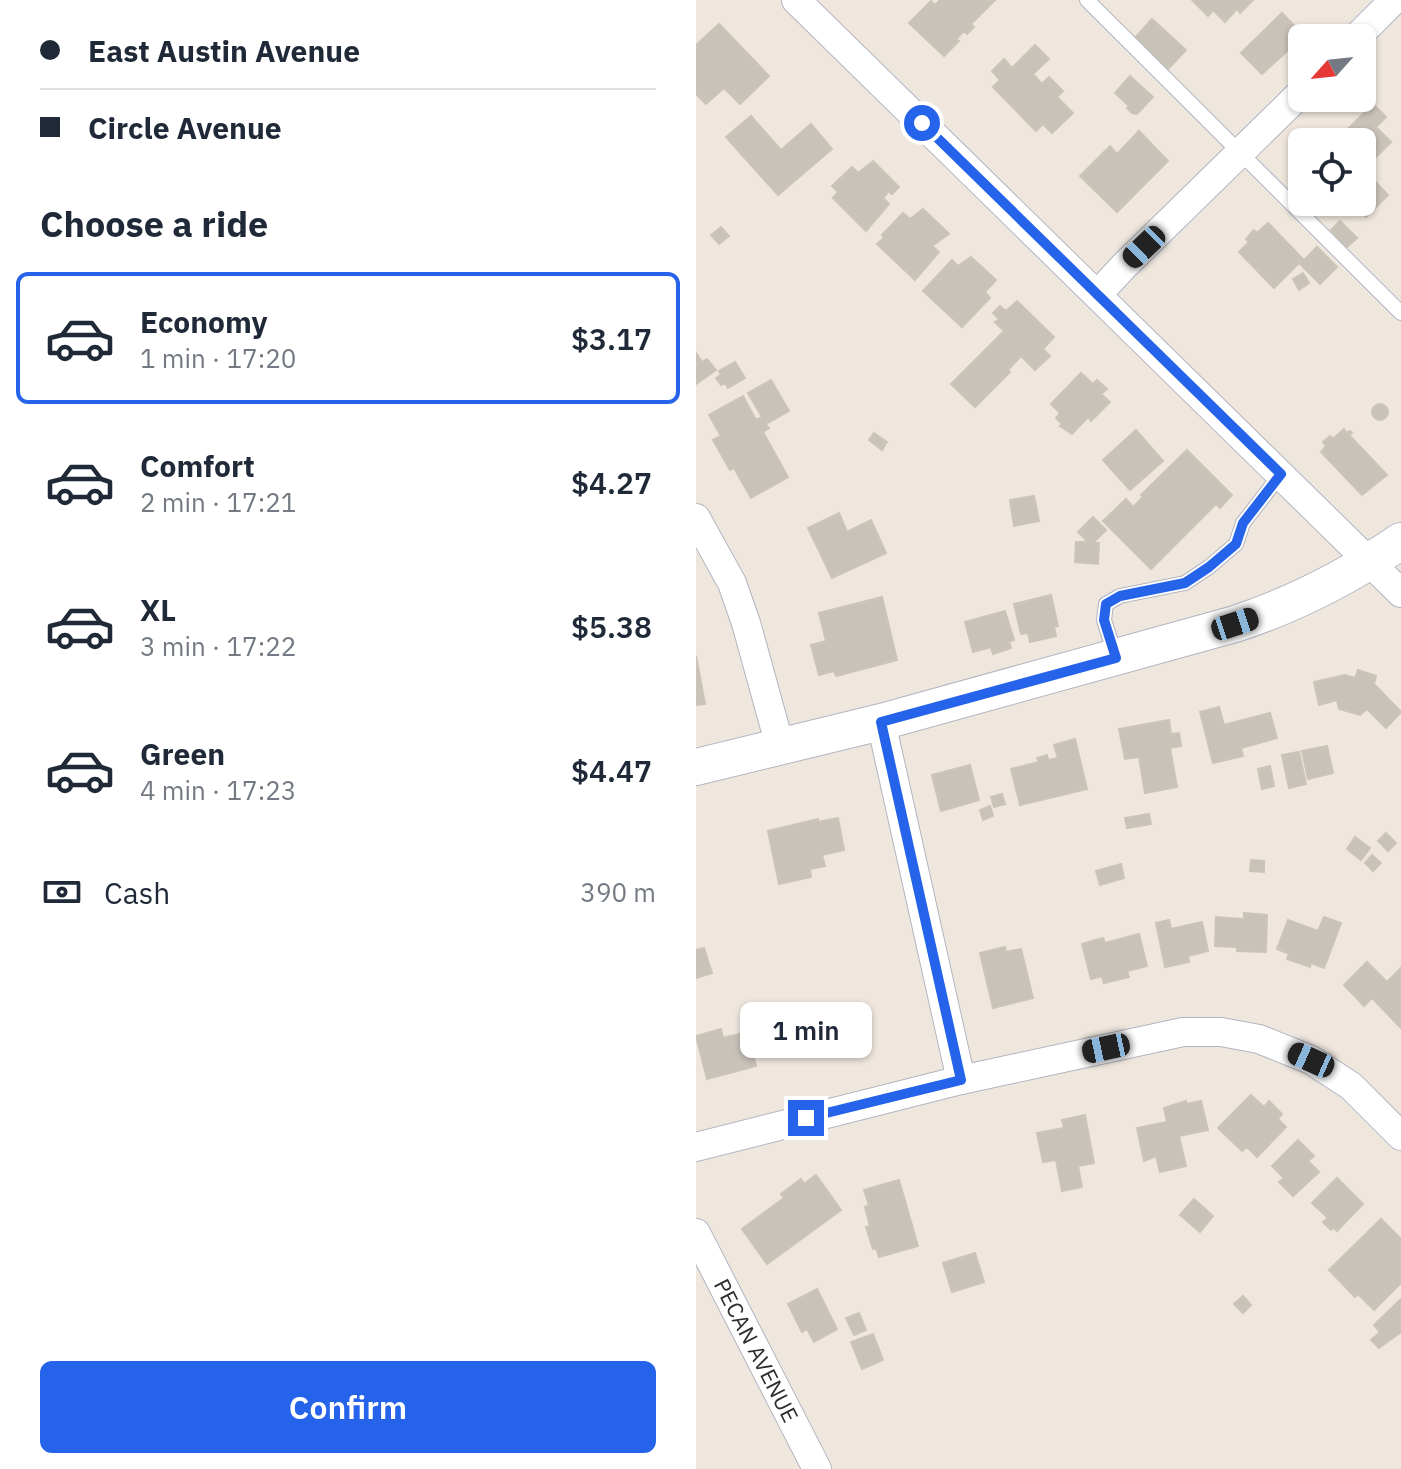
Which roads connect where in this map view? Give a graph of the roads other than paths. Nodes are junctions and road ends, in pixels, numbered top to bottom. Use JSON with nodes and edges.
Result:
{"nodes":[{"id":1,"x":1087,"y":0,"type":"edge"},
{"id":2,"x":813,"y":5,"type":"edge"},
{"id":3,"x":1390,"y":7,"type":"edge"},
{"id":4,"x":1371,"y":24,"type":"edge"},
{"id":5,"x":1288,"y":106,"type":"edge"},
{"id":6,"x":1241,"y":153,"type":"junction"},
{"id":7,"x":1098,"y":294,"type":"junction"},
{"id":8,"x":1401,"y":313,"type":"edge"},
{"id":9,"x":1281,"y":474,"type":"junction"},
{"id":10,"x":696,"y":518,"type":"edge"},
{"id":11,"x":1401,"y":541,"type":"edge"},
{"id":12,"x":1371,"y":562,"type":"junction"},
{"id":13,"x":1401,"y":593,"type":"edge"},
{"id":14,"x":1116,"y":658,"type":"junction"},
{"id":15,"x":881,"y":722,"type":"junction"},
{"id":16,"x":780,"y":746,"type":"junction"},
{"id":17,"x":696,"y":767,"type":"edge"},
{"id":18,"x":961,"y":1080,"type":"junction"},
{"id":19,"x":1396,"y":1120,"type":"edge"},
{"id":20,"x":696,"y":1147,"type":"edge"},
{"id":21,"x":696,"y":1233,"type":"edge"},
{"id":22,"x":817,"y":1469,"type":"edge"}],
"edges":[{"from":1,"to":6,"type":"lane"},
{"from":2,"to":7,"type":"street"},
{"from":3,"to":4,"type":"street"},
{"from":5,"to":6,"type":"street"},
{"from":6,"to":7,"type":"street"},
{"from":6,"to":8,"type":"lane"},
{"from":7,"to":9,"type":"street"},
{"from":9,"to":12,"type":"street"},
{"from":9,"to":14,"type":"lane"},
{"from":10,"to":16,"type":"street"},
{"from":11,"to":12,"type":"street"},
{"from":12,"to":13,"type":"street"},
{"from":12,"to":14,"type":"street"},
{"from":14,"to":15,"type":"street"},
{"from":15,"to":16,"type":"street"},
{"from":15,"to":18,"type":"street"},
{"from":16,"to":17,"type":"street"},
{"from":18,"to":19,"type":"street"},
{"from":18,"to":20,"type":"street"},
{"from":21,"to":22,"type":"street","name":"PECAN AVENUE"}]}
